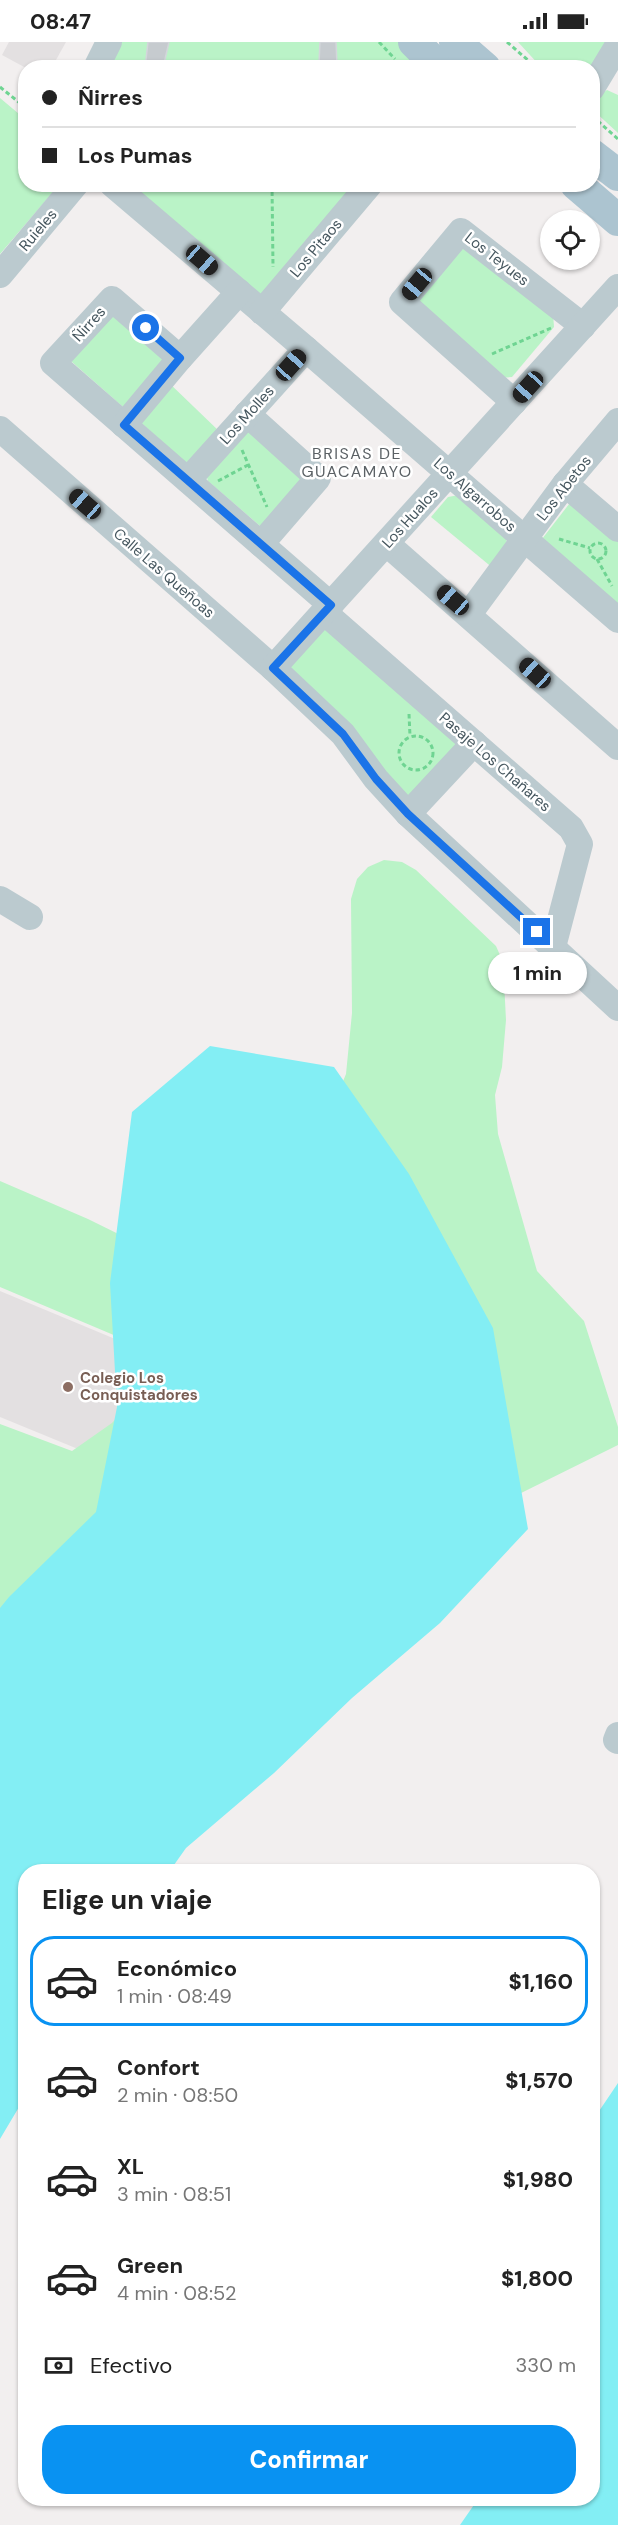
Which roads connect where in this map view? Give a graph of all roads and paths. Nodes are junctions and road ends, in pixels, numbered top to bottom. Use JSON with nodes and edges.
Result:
{"nodes":[{"id":1,"x":109,"y":42,"type":"edge"},
{"id":2,"x":379,"y":42,"type":"edge"},
{"id":3,"x":456,"y":42,"type":"edge"},
{"id":4,"x":507,"y":42,"type":"edge"},
{"id":5,"x":406,"y":52,"type":"edge"},
{"id":6,"x":100,"y":60,"type":"edge"},
{"id":7,"x":423,"y":60,"type":"edge"},
{"id":8,"x":476,"y":60,"type":"edge"},
{"id":9,"x":528,"y":60,"type":"edge"},
{"id":10,"x":614,"y":62,"type":"edge"},
{"id":11,"x":600,"y":79,"type":"edge"},
{"id":12,"x":0,"y":87,"type":"edge"},
{"id":13,"x":18,"y":102,"type":"edge"},
{"id":14,"x":600,"y":123,"type":"edge"},
{"id":15,"x":618,"y":139,"type":"edge"},
{"id":16,"x":600,"y":161,"type":"edge"},
{"id":17,"x":618,"y":176,"type":"edge"},
{"id":18,"x":69,"y":192,"type":"edge"},
{"id":19,"x":121,"y":192,"type":"edge"},
{"id":20,"x":272,"y":192,"type":"edge"},
{"id":21,"x":363,"y":192,"type":"edge"},
{"id":22,"x":585,"y":192,"type":"edge"},
{"id":23,"x":618,"y":220,"type":"edge"},
{"id":24,"x":273,"y":274,"type":"dead end"},
{"id":25,"x":0,"y":275,"type":"edge"},
{"id":26,"x":618,"y":286,"type":"edge"},
{"id":27,"x":239,"y":292,"type":"junction"},
{"id":28,"x":262,"y":312,"type":"junction"},
{"id":29,"x":578,"y":322,"type":"junction"},
{"id":30,"x":306,"y":349,"type":"junction"},
{"id":31,"x":180,"y":358,"type":"junction"},
{"id":32,"x":53,"y":363,"type":"joint"},
{"id":33,"x":471,"y":364,"type":"junction"},
{"id":34,"x":514,"y":402,"type":"junction"},
{"id":35,"x":618,"y":421,"type":"edge"},
{"id":36,"x":241,"y":422,"type":"junction"},
{"id":37,"x":124,"y":425,"type":"junction"},
{"id":38,"x":0,"y":429,"type":"edge"},
{"id":39,"x":249,"y":465,"type":"junction"},
{"id":40,"x":450,"y":473,"type":"junction"},
{"id":41,"x":565,"y":484,"type":"junction"},
{"id":42,"x":193,"y":485,"type":"junction"},
{"id":43,"x":618,"y":529,"type":"edge"},
{"id":44,"x":268,"y":535,"type":"junction"},
{"id":45,"x":525,"y":538,"type":"junction"},
{"id":46,"x":387,"y":544,"type":"junction"},
{"id":47,"x":597,"y":559,"type":"junction"},
{"id":48,"x":615,"y":591,"type":"dead end"},
{"id":49,"x":328,"y":609,"type":"junction"},
{"id":50,"x":469,"y":614,"type":"junction"},
{"id":51,"x":618,"y":620,"type":"edge"},
{"id":52,"x":273,"y":668,"type":"junction"},
{"id":53,"x":409,"y":706,"type":"dead end"},
{"id":54,"x":410,"y":736,"type":"junction"},
{"id":55,"x":474,"y":743,"type":"junction"},
{"id":56,"x":618,"y":747,"type":"edge"},
{"id":57,"x":408,"y":814,"type":"junction"},
{"id":58,"x":0,"y":899,"type":"edge"},
{"id":59,"x":30,"y":917,"type":"dead end"},
{"id":60,"x":553,"y":947,"type":"junction"},
{"id":61,"x":618,"y":1008,"type":"edge"}],
"edges":[{"from":1,"to":6,"type":"street"},
{"from":2,"to":5,"type":"path"},
{"from":3,"to":8,"type":"main road"},
{"from":4,"to":9,"type":"path"},
{"from":5,"to":7,"type":"main road"},
{"from":10,"to":11,"type":"street"},
{"from":12,"to":13,"type":"path"},
{"from":14,"to":15,"type":"path"},
{"from":16,"to":17,"type":"main road"},
{"from":18,"to":25,"type":"street","name":"Ruieles"},
{"from":19,"to":27,"type":"street","name":"Los Algarrobos"},
{"from":20,"to":24,"type":"path"},
{"from":21,"to":28,"type":"street","name":"Los Pitaos"},
{"from":22,"to":23,"type":"main road"},
{"from":26,"to":29,"type":"street","name":"Los Hualos"},
{"from":27,"to":28,"type":"street","name":"Los Algarrobos"},
{"from":27,"to":31,"type":"street"},
{"from":28,"to":30,"type":"street","name":"Los Algarrobos"},
{"from":29,"to":33,"type":"path"},
{"from":29,"to":33,"type":"street","name":"Los Teyues"},
{"from":29,"to":34,"type":"street","name":"Los Hualos"},
{"from":30,"to":36,"type":"street","name":"Los Molles"},
{"from":30,"to":40,"type":"street","name":"Los Algarrobos"},
{"from":31,"to":32,"type":"street","name":"Ñirres"},
{"from":31,"to":37,"type":"street"},
{"from":32,"to":37,"type":"street","name":"Pasaje Los Chañares"},
{"from":33,"to":34,"type":"street","name":"Los Teyues"},
{"from":34,"to":40,"type":"street","name":"Los Hualos"},
{"from":35,"to":41,"type":"street","name":"Los Abetos"},
{"from":36,"to":39,"type":"path"},
{"from":36,"to":42,"type":"street","name":"Los Molles"},
{"from":36,"to":44,"type":"street"},
{"from":37,"to":42,"type":"street","name":"Pasaje Los Chañares"},
{"from":38,"to":52,"type":"street","name":"Calle Las Queñoas"},
{"from":39,"to":42,"type":"path"},
{"from":39,"to":44,"type":"path"},
{"from":40,"to":45,"type":"street","name":"Los Algarrobos"},
{"from":40,"to":46,"type":"street","name":"Los Hualos"},
{"from":41,"to":43,"type":"street"},
{"from":41,"to":45,"type":"street","name":"Los Abetos"},
{"from":42,"to":44,"type":"street","name":"Pasaje Los Chañares"},
{"from":44,"to":49,"type":"street","name":"Pasaje Los Chañares"},
{"from":45,"to":50,"type":"street","name":"Los Abetos"},
{"from":45,"to":51,"type":"street","name":"Los Algarrobos"},
{"from":46,"to":49,"type":"street","name":"Los Hualos"},
{"from":46,"to":50,"type":"street"},
{"from":47,"to":47,"type":"path"},
{"from":47,"to":48,"type":"path"},
{"from":49,"to":52,"type":"street","name":"Los Hualos"},
{"from":49,"to":55,"type":"street","name":"Pasaje Los Chañares"},
{"from":50,"to":56,"type":"street"},
{"from":52,"to":57,"type":"street","name":"Calle Las Queñoas"},
{"from":53,"to":54,"type":"path"},
{"from":54,"to":54,"type":"path"},
{"from":55,"to":57,"type":"street"},
{"from":55,"to":60,"type":"street","name":"Pasaje Los Chañares"},
{"from":57,"to":60,"type":"street","name":"Calle Las Queñoas"},
{"from":58,"to":59,"type":"street"},
{"from":60,"to":61,"type":"street","name":"Calle Las Queñoas"}]}
